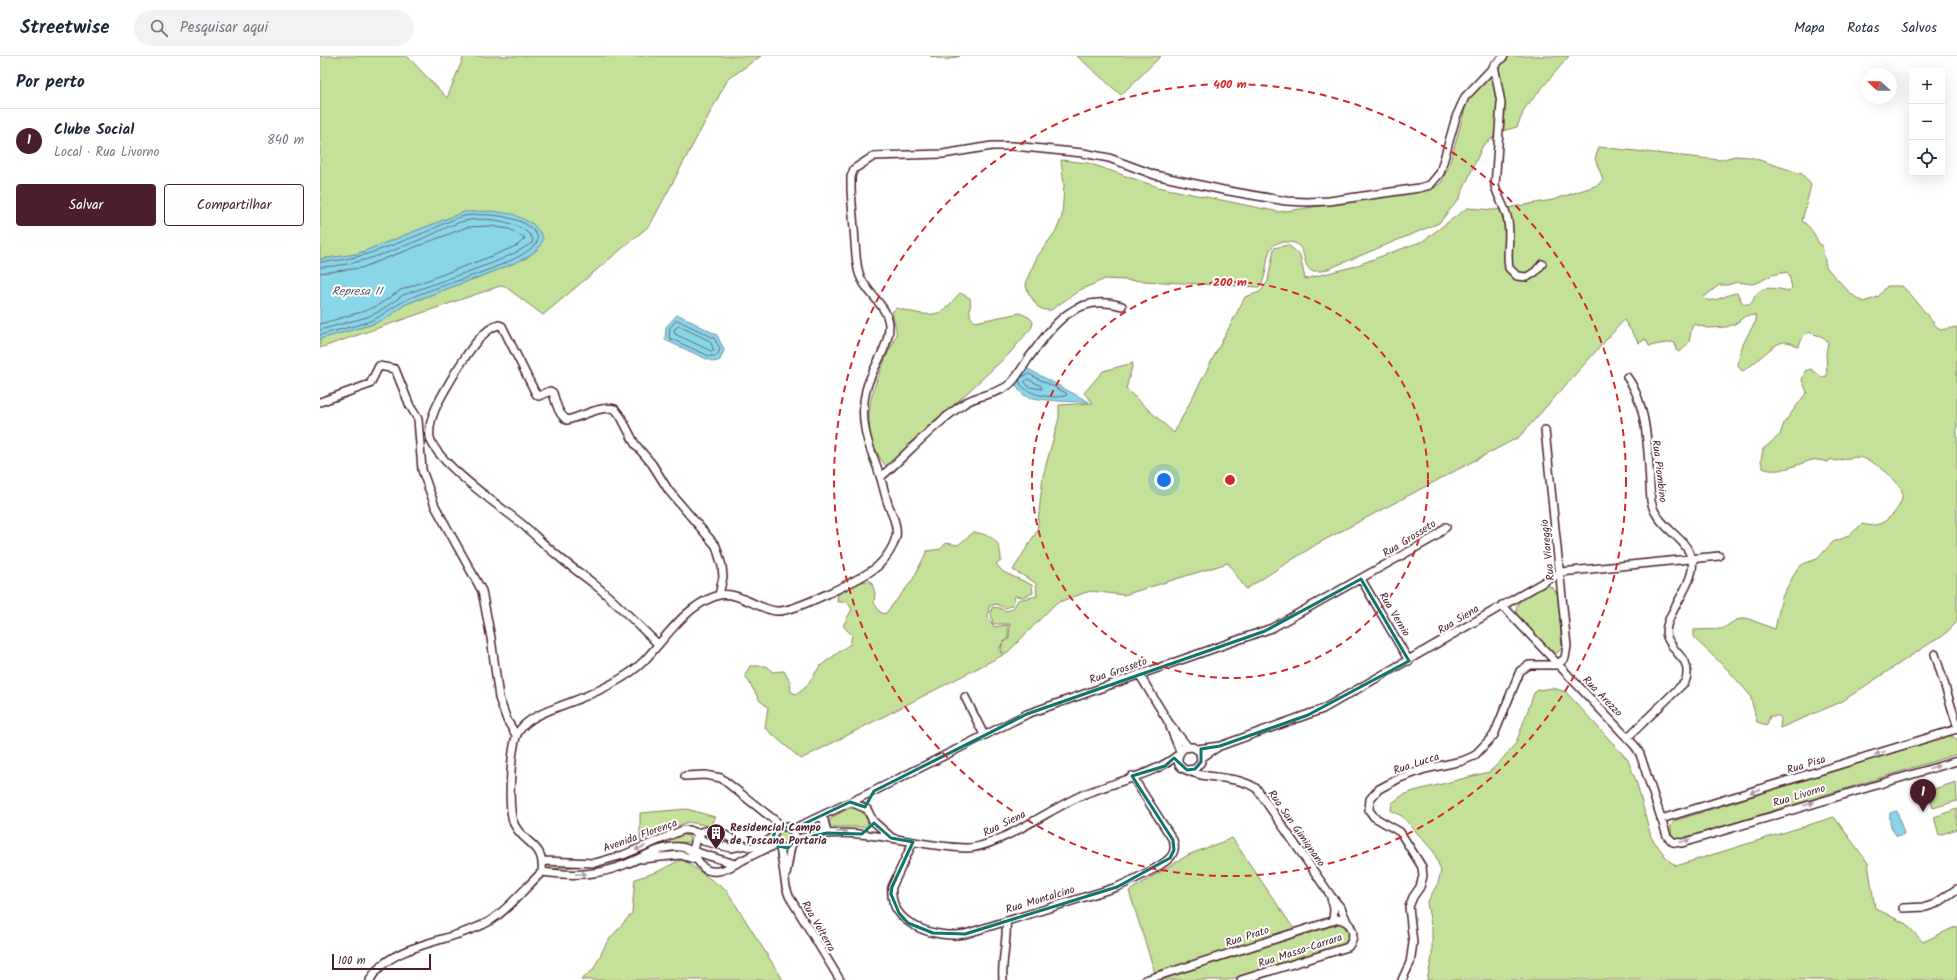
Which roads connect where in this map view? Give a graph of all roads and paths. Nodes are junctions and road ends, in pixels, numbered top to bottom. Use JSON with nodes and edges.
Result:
{"nodes":[{"id":1,"x":1504,"y":56,"type":"edge"},
{"id":2,"x":1494,"y":64,"type":"junction"},
{"id":3,"x":1542,"y":264,"type":"dead end"},
{"id":4,"x":1122,"y":306,"type":"dead end"},
{"id":5,"x":1627,"y":377,"type":"dead end"},
{"id":6,"x":320,"y":402,"type":"edge"},
{"id":7,"x":1545,"y":430,"type":"dead end"},
{"id":8,"x":881,"y":477,"type":"junction"},
{"id":9,"x":1446,"y":528,"type":"dead end"},
{"id":10,"x":1719,"y":556,"type":"dead end"},
{"id":11,"x":1692,"y":559,"type":"junction"},
{"id":12,"x":1560,"y":572,"type":"junction"},
{"id":13,"x":1361,"y":580,"type":"junction"},
{"id":14,"x":719,"y":595,"type":"junction"},
{"id":15,"x":1502,"y":605,"type":"junction"},
{"id":16,"x":658,"y":644,"type":"junction"},
{"id":17,"x":1935,"y":654,"type":"dead end"},
{"id":18,"x":1409,"y":661,"type":"junction"},
{"id":19,"x":1557,"y":665,"type":"junction"},
{"id":20,"x":1139,"y":674,"type":"junction"},
{"id":21,"x":965,"y":697,"type":"dead end"},
{"id":22,"x":1169,"y":724,"type":"junction"},
{"id":23,"x":1957,"y":725,"type":"edge"},
{"id":24,"x":1957,"y":729,"type":"edge"},
{"id":25,"x":516,"y":735,"type":"junction"},
{"id":26,"x":984,"y":735,"type":"junction"},
{"id":27,"x":1627,"y":738,"type":"junction"},
{"id":28,"x":1220,"y":746,"type":"junction"},
{"id":29,"x":1188,"y":747,"type":"junction"},
{"id":30,"x":1197,"y":749,"type":"junction"},
{"id":31,"x":1179,"y":753,"type":"junction"},
{"id":32,"x":1201,"y":760,"type":"junction"},
{"id":33,"x":1957,"y":761,"type":"edge"},
{"id":34,"x":1165,"y":766,"type":"junction"},
{"id":35,"x":1184,"y":769,"type":"junction"},
{"id":36,"x":685,"y":776,"type":"dead end"},
{"id":37,"x":1132,"y":776,"type":"junction"},
{"id":38,"x":1214,"y":776,"type":"junction"},
{"id":39,"x":874,"y":791,"type":"junction"},
{"id":40,"x":850,"y":802,"type":"junction"},
{"id":41,"x":867,"y":809,"type":"junction"},
{"id":42,"x":763,"y":813,"type":"junction"},
{"id":43,"x":823,"y":816,"type":"junction"},
{"id":44,"x":1661,"y":819,"type":"junction"},
{"id":45,"x":872,"y":821,"type":"junction"},
{"id":46,"x":782,"y":826,"type":"junction"},
{"id":47,"x":793,"y":829,"type":"junction"},
{"id":48,"x":697,"y":833,"type":"junction"},
{"id":49,"x":827,"y":833,"type":"junction"},
{"id":50,"x":862,"y":834,"type":"junction"},
{"id":51,"x":892,"y":838,"type":"junction"},
{"id":52,"x":776,"y":840,"type":"junction"},
{"id":53,"x":913,"y":842,"type":"junction"},
{"id":54,"x":793,"y":843,"type":"junction"},
{"id":55,"x":741,"y":846,"type":"junction"},
{"id":56,"x":693,"y":851,"type":"junction"},
{"id":57,"x":623,"y":855,"type":"junction"},
{"id":58,"x":636,"y":860,"type":"junction"},
{"id":59,"x":697,"y":860,"type":"junction"},
{"id":60,"x":543,"y":861,"type":"junction"},
{"id":61,"x":595,"y":863,"type":"junction"},
{"id":62,"x":626,"y":864,"type":"junction"},
{"id":63,"x":735,"y":864,"type":"junction"},
{"id":64,"x":542,"y":872,"type":"junction"},
{"id":65,"x":595,"y":874,"type":"junction"},
{"id":66,"x":784,"y":880,"type":"junction"},
{"id":67,"x":1957,"y":889,"type":"edge"},
{"id":68,"x":1331,"y":896,"type":"junction"},
{"id":69,"x":1903,"y":908,"type":"dead end"},
{"id":70,"x":1006,"y":921,"type":"junction"},
{"id":71,"x":1332,"y":921,"type":"junction"},
{"id":72,"x":1347,"y":922,"type":"junction"},
{"id":73,"x":370,"y":980,"type":"edge"},
{"id":74,"x":840,"y":980,"type":"edge"},
{"id":75,"x":1003,"y":980,"type":"edge"},
{"id":76,"x":1145,"y":980,"type":"edge"},
{"id":77,"x":1241,"y":980,"type":"edge"},
{"id":78,"x":1402,"y":980,"type":"edge"}],
"edges":[{"from":1,"to":2,"type":"street"},
{"from":2,"to":3,"type":"street"},
{"from":2,"to":8,"type":"street"},
{"from":4,"to":8,"type":"street"},
{"from":5,"to":11,"type":"street","name":"Rua Piombino"},
{"from":6,"to":25,"type":"street"},
{"from":7,"to":12,"type":"street","name":"Rua Viareggio"},
{"from":8,"to":14,"type":"street"},
{"from":9,"to":13,"type":"street","name":"Rua Grosseto"},
{"from":10,"to":11,"type":"street","name":"Rua Siena"},
{"from":11,"to":12,"type":"street","name":"Rua Siena"},
{"from":11,"to":27,"type":"street"},
{"from":12,"to":15,"type":"street","name":"Rua Siena"},
{"from":12,"to":19,"type":"street","name":"Rua Viareggio"},
{"from":13,"to":18,"type":"street","name":"Rua Vernio"},
{"from":13,"to":20,"type":"street","name":"Rua Grosseto"},
{"from":14,"to":16,"type":"street"},
{"from":14,"to":16,"type":"street"},
{"from":15,"to":18,"type":"street","name":"Rua Siena"},
{"from":15,"to":19,"type":"street","name":"Rua Arezzo"},
{"from":16,"to":25,"type":"street"},
{"from":17,"to":23,"type":"street"},
{"from":18,"to":28,"type":"street","name":"Rua Siena"},
{"from":19,"to":27,"type":"street","name":"Rua Arezzo"},
{"from":19,"to":78,"type":"street","name":"Rua Lucca"},
{"from":20,"to":22,"type":"street"},
{"from":20,"to":26,"type":"street","name":"Rua Grosseto"},
{"from":21,"to":26,"type":"street"},
{"from":22,"to":29,"type":"street"},
{"from":22,"to":31,"type":"street"},
{"from":24,"to":44,"type":"street","name":"Rua Pisa","one_way":true},
{"from":25,"to":60,"type":"street"},
{"from":26,"to":39,"type":"street","name":"Rua Grosseto"},
{"from":27,"to":44,"type":"street","name":"Rua Arezzo"},
{"from":28,"to":30,"type":"street","name":"Rua Siena"},
{"from":28,"to":32,"type":"street","name":"Rua Siena"},
{"from":29,"to":30,"type":"street"},
{"from":29,"to":31,"type":"street"},
{"from":30,"to":32,"type":"street"},
{"from":31,"to":34,"type":"street","name":"Rua Siena"},
{"from":31,"to":35,"type":"street"},
{"from":32,"to":35,"type":"street"},
{"from":32,"to":38,"type":"street"},
{"from":44,"to":33,"type":"street","name":"Rua Livorno","one_way":true},
{"from":34,"to":35,"type":"street","name":"Rua Siena"},
{"from":34,"to":37,"type":"street","name":"Rua Siena"},
{"from":35,"to":38,"type":"street","name":"Rua San Gimignano"},
{"from":36,"to":42,"type":"street"},
{"from":37,"to":53,"type":"street","name":"Rua Siena"},
{"from":37,"to":70,"type":"street","name":"Rua Montalcino"},
{"from":38,"to":68,"type":"street","name":"Rua San Gimignano"},
{"from":39,"to":40,"type":"street","name":"Rua Grosseto"},
{"from":39,"to":41,"type":"street"},
{"from":40,"to":41,"type":"street"},
{"from":40,"to":43,"type":"street","name":"Rua Grosseto"},
{"from":41,"to":45,"type":"street"},
{"from":42,"to":46,"type":"street"},
{"from":42,"to":52,"type":"street"},
{"from":43,"to":47,"type":"street","name":"Rua Grosseto"},
{"from":43,"to":49,"type":"street"},
{"from":45,"to":50,"type":"street"},
{"from":45,"to":51,"type":"street"},
{"from":46,"to":47,"type":"street"},
{"from":46,"to":52,"type":"street"},
{"from":47,"to":54,"type":"street"},
{"from":48,"to":55,"type":"street","name":"Avenida Florença"},
{"from":48,"to":55,"type":"street"},
{"from":48,"to":56,"type":"street"},
{"from":48,"to":57,"type":"street","name":"Avenida Florença","one_way":true},
{"from":49,"to":50,"type":"street","name":"Rua Siena","one_way":true},
{"from":49,"to":54,"type":"street","name":"Rua Siena"},
{"from":50,"to":51,"type":"street","name":"Rua Siena"},
{"from":51,"to":53,"type":"street","name":"Rua Siena"},
{"from":52,"to":54,"type":"street","name":"Rua Siena"},
{"from":52,"to":55,"type":"street"},
{"from":52,"to":63,"type":"street","name":"Avenida Florença"},
{"from":52,"to":66,"type":"street","name":"Rua Volterra"},
{"from":53,"to":70,"type":"street","name":"Rua Montalcino"},
{"from":54,"to":66,"type":"street","name":"Rua Volterra"},
{"from":56,"to":58,"type":"street","name":"Avenida Florença"},
{"from":56,"to":59,"type":"street"},
{"from":56,"to":63,"type":"street","name":"Avenida Florença"},
{"from":57,"to":61,"type":"street","name":"Avenida Florença"},
{"from":57,"to":62,"type":"street"},
{"from":58,"to":59,"type":"street","name":"Avenida Florença"},
{"from":58,"to":62,"type":"street","name":"Avenida Florença"},
{"from":59,"to":63,"type":"street","name":"Avenida Florença"},
{"from":60,"to":61,"type":"street","name":"Avenida Florença"},
{"from":60,"to":64,"type":"street"},
{"from":61,"to":65,"type":"street"},
{"from":62,"to":65,"type":"street","name":"Avenida Florença"},
{"from":64,"to":65,"type":"street","name":"Avenida Florença","one_way":true},
{"from":64,"to":73,"type":"street"},
{"from":66,"to":74,"type":"street","name":"Rua Volterra"},
{"from":67,"to":69,"type":"street"},
{"from":68,"to":71,"type":"street","name":"Rua San Gimignano"},
{"from":68,"to":72,"type":"street","name":"Rua San Gimignano"},
{"from":70,"to":75,"type":"street"},
{"from":71,"to":72,"type":"street","name":"Rua Prato"},
{"from":71,"to":76,"type":"street","name":"Rua Prato"},
{"from":72,"to":77,"type":"street","name":"Rua Massa-Carrara"}]}
